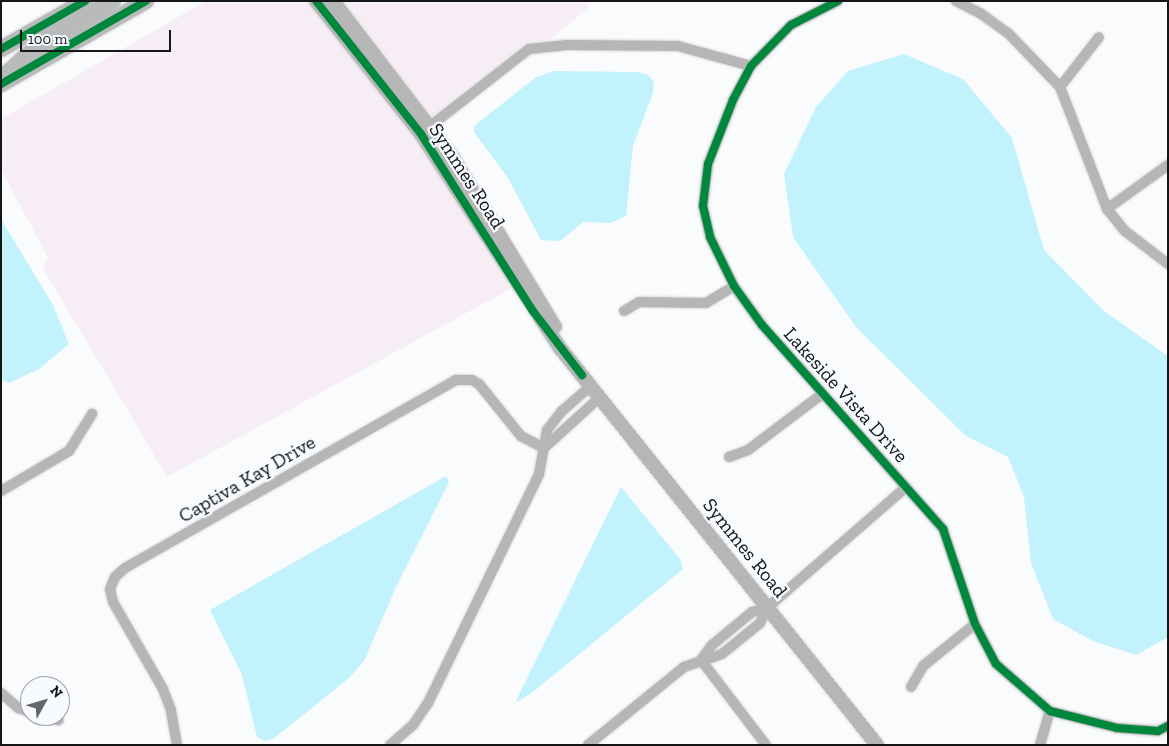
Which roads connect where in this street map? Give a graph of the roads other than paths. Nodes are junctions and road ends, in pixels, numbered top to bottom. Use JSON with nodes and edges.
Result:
{"nodes":[{"id":1,"x":85,"y":1,"type":"edge"},
{"id":2,"x":113,"y":1,"type":"edge"},
{"id":3,"x":146,"y":1,"type":"edge"},
{"id":4,"x":316,"y":1,"type":"edge"},
{"id":5,"x":333,"y":1,"type":"edge"},
{"id":6,"x":838,"y":1,"type":"edge"},
{"id":7,"x":958,"y":2,"type":"edge"},
{"id":8,"x":1100,"y":37,"type":"dead end"},
{"id":9,"x":1,"y":49,"type":"edge"},
{"id":10,"x":752,"y":66,"type":"junction"},
{"id":11,"x":1,"y":79,"type":"edge"},
{"id":12,"x":1,"y":84,"type":"edge"},
{"id":13,"x":1060,"y":87,"type":"junction"},
{"id":14,"x":426,"y":130,"type":"junction"},
{"id":15,"x":1168,"y":165,"type":"edge"},
{"id":16,"x":1107,"y":209,"type":"junction"},
{"id":17,"x":1168,"y":264,"type":"edge"},
{"id":18,"x":734,"y":286,"type":"junction"},
{"id":19,"x":624,"y":311,"type":"dead end"},
{"id":20,"x":587,"y":381,"type":"junction"},
{"id":21,"x":822,"y":394,"type":"junction"},
{"id":22,"x":600,"y":398,"type":"junction"},
{"id":23,"x":92,"y":414,"type":"dead end"},
{"id":24,"x":544,"y":448,"type":"junction"},
{"id":25,"x":729,"y":457,"type":"dead end"},
{"id":26,"x":906,"y":487,"type":"junction"},
{"id":27,"x":1,"y":492,"type":"edge"},
{"id":28,"x":767,"y":608,"type":"junction"},
{"id":29,"x":975,"y":624,"type":"junction"},
{"id":30,"x":701,"y":660,"type":"junction"},
{"id":31,"x":911,"y":687,"type":"dead end"},
{"id":32,"x":1,"y":693,"type":"edge"},
{"id":33,"x":20,"y":709,"type":"edge"},
{"id":34,"x":1050,"y":711,"type":"junction"},
{"id":35,"x":1168,"y":726,"type":"edge"},
{"id":36,"x":177,"y":745,"type":"edge"},
{"id":37,"x":390,"y":745,"type":"edge"},
{"id":38,"x":588,"y":745,"type":"edge"},
{"id":39,"x":766,"y":745,"type":"edge"},
{"id":40,"x":877,"y":745,"type":"edge"},
{"id":41,"x":1040,"y":745,"type":"edge"}],
"edges":[{"from":1,"to":9,"type":"main road"},
{"from":2,"to":11,"type":"main road"},
{"from":3,"to":12,"type":"main road"},
{"from":4,"to":14,"type":"street","name":"Symmes Road"},
{"from":5,"to":14,"type":"street","name":"Symmes Road"},
{"from":6,"to":10,"type":"street","name":"Lakeside Vista Drive"},
{"from":7,"to":13,"type":"street"},
{"from":8,"to":13,"type":"street"},
{"from":10,"to":14,"type":"street"},
{"from":10,"to":18,"type":"street","name":"Lakeside Vista Drive"},
{"from":13,"to":16,"type":"street"},
{"from":14,"to":20,"type":"street","name":"Symmes Road"},
{"from":15,"to":16,"type":"street"},
{"from":16,"to":17,"type":"street"},
{"from":18,"to":19,"type":"street"},
{"from":18,"to":21,"type":"street","name":"Lakeside Vista Drive"},
{"from":20,"to":22,"type":"street","name":"Symmes Road"},
{"from":20,"to":24,"type":"street"},
{"from":21,"to":25,"type":"street"},
{"from":21,"to":26,"type":"street","name":"Lakeside Vista Drive"},
{"from":22,"to":24,"type":"street"},
{"from":22,"to":28,"type":"street","name":"Symmes Road"},
{"from":23,"to":27,"type":"street"},
{"from":24,"to":36,"type":"street","name":"Captiva Kay Drive"},
{"from":24,"to":37,"type":"street"},
{"from":26,"to":28,"type":"street"},
{"from":26,"to":29,"type":"street","name":"Lakeside Vista Drive"},
{"from":28,"to":30,"type":"street"},
{"from":28,"to":40,"type":"street","name":"Symmes Road"},
{"from":29,"to":31,"type":"street"},
{"from":29,"to":34,"type":"street","name":"Lakeside Vista Drive"},
{"from":30,"to":38,"type":"street"},
{"from":30,"to":39,"type":"street"},
{"from":32,"to":33,"type":"street"},
{"from":34,"to":35,"type":"street","name":"Lakeside Vista Drive"},
{"from":34,"to":41,"type":"street"}]}
